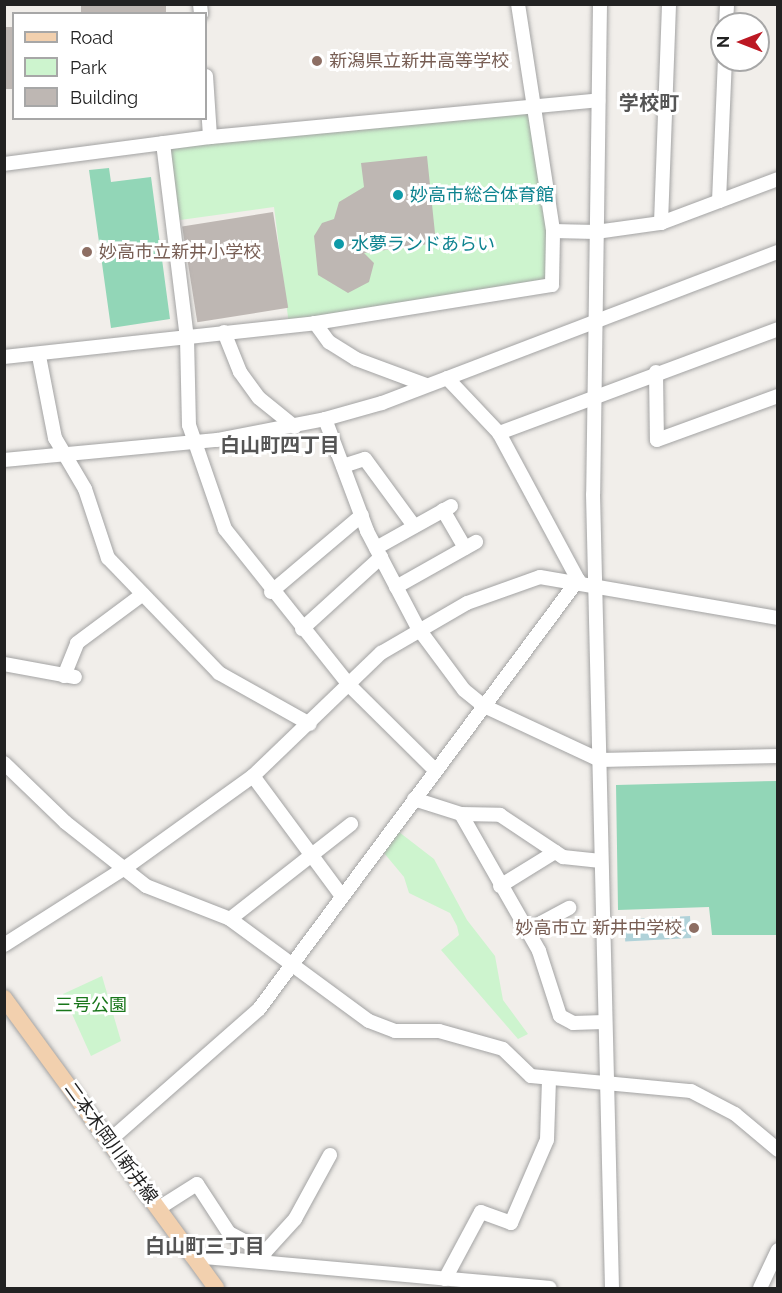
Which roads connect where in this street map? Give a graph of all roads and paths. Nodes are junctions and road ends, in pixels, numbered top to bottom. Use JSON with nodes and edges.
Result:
{"nodes":[{"id":1,"x":518,"y":4,"type":"edge"},
{"id":2,"x":600,"y":4,"type":"edge"},
{"id":3,"x":669,"y":4,"type":"edge"},
{"id":4,"x":724,"y":72,"type":"edge"},
{"id":5,"x":207,"y":91,"type":"edge"},
{"id":6,"x":598,"y":100,"type":"junction"},
{"id":7,"x":534,"y":106,"type":"junction"},
{"id":8,"x":210,"y":136,"type":"junction"},
{"id":9,"x":163,"y":143,"type":"junction"},
{"id":10,"x":4,"y":164,"type":"edge"},
{"id":11,"x":777,"y":179,"type":"edge"},
{"id":12,"x":719,"y":201,"type":"junction"},
{"id":13,"x":661,"y":223,"type":"junction"},
{"id":14,"x":553,"y":231,"type":"junction"},
{"id":15,"x":596,"y":232,"type":"junction"},
{"id":16,"x":777,"y":252,"type":"edge"},
{"id":17,"x":315,"y":323,"type":"junction"},
{"id":18,"x":594,"y":324,"type":"junction"},
{"id":19,"x":777,"y":329,"type":"edge"},
{"id":20,"x":224,"y":332,"type":"junction"},
{"id":21,"x":187,"y":338,"type":"junction"},
{"id":22,"x":39,"y":356,"type":"junction"},
{"id":23,"x":4,"y":357,"type":"edge"},
{"id":24,"x":656,"y":372,"type":"junction"},
{"id":25,"x":447,"y":378,"type":"junction"},
{"id":26,"x":426,"y":385,"type":"junction"},
{"id":27,"x":595,"y":396,"type":"junction"},
{"id":28,"x":777,"y":396,"type":"edge"},
{"id":29,"x":325,"y":419,"type":"junction"},
{"id":30,"x":295,"y":427,"type":"junction"},
{"id":31,"x":499,"y":433,"type":"junction"},
{"id":32,"x":194,"y":442,"type":"junction"},
{"id":33,"x":66,"y":455,"type":"junction"},
{"id":34,"x":4,"y":460,"type":"edge"},
{"id":35,"x":343,"y":466,"type":"junction"},
{"id":36,"x":362,"y":515,"type":"junction"},
{"id":37,"x":414,"y":526,"type":"junction"},
{"id":38,"x":379,"y":552,"type":"junction"},
{"id":39,"x":578,"y":580,"type":"junction"},
{"id":40,"x":594,"y":585,"type":"junction"},
{"id":41,"x":396,"y":587,"type":"junction"},
{"id":42,"x":271,"y":592,"type":"junction"},
{"id":43,"x":142,"y":594,"type":"junction"},
{"id":44,"x":777,"y":618,"type":"edge"},
{"id":45,"x":418,"y":628,"type":"junction"},
{"id":46,"x":302,"y":629,"type":"junction"},
{"id":47,"x":4,"y":664,"type":"edge"},
{"id":48,"x":349,"y":685,"type":"junction"},
{"id":49,"x":484,"y":706,"type":"junction"},
{"id":50,"x":310,"y":724,"type":"junction"},
{"id":51,"x":777,"y":756,"type":"edge"},
{"id":52,"x":600,"y":760,"type":"junction"},
{"id":53,"x":4,"y":763,"type":"edge"},
{"id":54,"x":435,"y":770,"type":"junction"},
{"id":55,"x":253,"y":776,"type":"junction"},
{"id":56,"x":414,"y":800,"type":"junction"},
{"id":57,"x":461,"y":814,"type":"junction"},
{"id":58,"x":351,"y":824,"type":"dead end"},
{"id":59,"x":555,"y":852,"type":"junction"},
{"id":60,"x":311,"y":856,"type":"junction"},
{"id":61,"x":601,"y":861,"type":"junction"},
{"id":62,"x":125,"y":868,"type":"junction"},
{"id":63,"x":500,"y":886,"type":"junction"},
{"id":64,"x":340,"y":895,"type":"junction"},
{"id":65,"x":569,"y":908,"type":"dead end"},
{"id":66,"x":230,"y":919,"type":"junction"},
{"id":67,"x":528,"y":930,"type":"junction"},
{"id":68,"x":4,"y":945,"type":"edge"},
{"id":69,"x":289,"y":967,"type":"junction"},
{"id":70,"x":4,"y":998,"type":"edge"},
{"id":71,"x":604,"y":1022,"type":"junction"},
{"id":72,"x":549,"y":1080,"type":"junction"},
{"id":73,"x":605,"y":1086,"type":"junction"},
{"id":74,"x":110,"y":1140,"type":"junction"},
{"id":75,"x":777,"y":1150,"type":"edge"},
{"id":76,"x":330,"y":1155,"type":"dead end"},
{"id":77,"x":159,"y":1208,"type":"junction"},
{"id":78,"x":777,"y":1250,"type":"edge"},
{"id":79,"x":192,"y":1256,"type":"junction"},
{"id":80,"x":264,"y":1257,"type":"junction"},
{"id":81,"x":445,"y":1280,"type":"junction"},
{"id":82,"x":216,"y":1288,"type":"edge"},
{"id":83,"x":550,"y":1288,"type":"edge"},
{"id":84,"x":612,"y":1288,"type":"edge"},
{"id":85,"x":760,"y":1288,"type":"edge"}],
"edges":[{"from":1,"to":7,"type":"street"},
{"from":2,"to":6,"type":"street"},
{"from":3,"to":13,"type":"street"},
{"from":4,"to":12,"type":"street"},
{"from":5,"to":8,"type":"street"},
{"from":6,"to":7,"type":"street"},
{"from":6,"to":15,"type":"street"},
{"from":7,"to":8,"type":"street"},
{"from":7,"to":14,"type":"street"},
{"from":8,"to":9,"type":"street"},
{"from":9,"to":10,"type":"street"},
{"from":9,"to":21,"type":"street"},
{"from":11,"to":12,"type":"street"},
{"from":12,"to":13,"type":"street"},
{"from":13,"to":15,"type":"street"},
{"from":14,"to":15,"type":"street"},
{"from":14,"to":17,"type":"street"},
{"from":15,"to":18,"type":"street"},
{"from":16,"to":18,"type":"street"},
{"from":17,"to":20,"type":"street"},
{"from":17,"to":26,"type":"street"},
{"from":18,"to":25,"type":"street"},
{"from":18,"to":27,"type":"street"},
{"from":19,"to":24,"type":"street"},
{"from":20,"to":21,"type":"street"},
{"from":20,"to":30,"type":"street"},
{"from":21,"to":22,"type":"street"},
{"from":21,"to":32,"type":"street"},
{"from":22,"to":23,"type":"street"},
{"from":22,"to":33,"type":"street"},
{"from":24,"to":27,"type":"street"},
{"from":24,"to":28,"type":"street"},
{"from":25,"to":26,"type":"street"},
{"from":25,"to":31,"type":"street"},
{"from":26,"to":29,"type":"street"},
{"from":27,"to":31,"type":"street"},
{"from":27,"to":40,"type":"street"},
{"from":29,"to":30,"type":"street"},
{"from":29,"to":35,"type":"street"},
{"from":30,"to":32,"type":"street"},
{"from":31,"to":39,"type":"street"},
{"from":32,"to":33,"type":"street"},
{"from":32,"to":42,"type":"street"},
{"from":33,"to":34,"type":"street"},
{"from":33,"to":43,"type":"street"},
{"from":35,"to":36,"type":"street"},
{"from":35,"to":37,"type":"street"},
{"from":36,"to":38,"type":"street"},
{"from":36,"to":42,"type":"street"},
{"from":37,"to":38,"type":"street"},
{"from":37,"to":41,"type":"street"},
{"from":38,"to":41,"type":"street"},
{"from":38,"to":46,"type":"street"},
{"from":39,"to":40,"type":"street"},
{"from":39,"to":45,"type":"street"},
{"from":39,"to":49,"type":"street"},
{"from":40,"to":44,"type":"street"},
{"from":40,"to":52,"type":"street"},
{"from":41,"to":45,"type":"street"},
{"from":42,"to":46,"type":"street"},
{"from":43,"to":47,"type":"street"},
{"from":43,"to":50,"type":"street"},
{"from":45,"to":48,"type":"street"},
{"from":45,"to":49,"type":"street"},
{"from":46,"to":48,"type":"street"},
{"from":48,"to":50,"type":"street"},
{"from":48,"to":54,"type":"street"},
{"from":49,"to":52,"type":"street"},
{"from":49,"to":54,"type":"street"},
{"from":50,"to":55,"type":"street"},
{"from":51,"to":52,"type":"street"},
{"from":52,"to":61,"type":"street"},
{"from":53,"to":62,"type":"street"},
{"from":54,"to":56,"type":"street"},
{"from":55,"to":60,"type":"street"},
{"from":55,"to":62,"type":"street"},
{"from":56,"to":57,"type":"street"},
{"from":56,"to":64,"type":"street"},
{"from":57,"to":59,"type":"street"},
{"from":57,"to":63,"type":"street"},
{"from":58,"to":60,"type":"street"},
{"from":59,"to":61,"type":"street"},
{"from":59,"to":63,"type":"street"},
{"from":60,"to":64,"type":"street"},
{"from":60,"to":66,"type":"street"},
{"from":61,"to":71,"type":"street"},
{"from":62,"to":66,"type":"street"},
{"from":62,"to":68,"type":"street"},
{"from":63,"to":67,"type":"street"},
{"from":64,"to":69,"type":"street"},
{"from":65,"to":67,"type":"street"},
{"from":66,"to":69,"type":"street"},
{"from":67,"to":71,"type":"street"},
{"from":69,"to":72,"type":"street"},
{"from":69,"to":74,"type":"street"},
{"from":70,"to":74,"type":"main road","name":"二本木岡川新井線"},
{"from":71,"to":73,"type":"street"},
{"from":72,"to":73,"type":"street"},
{"from":72,"to":81,"type":"street"},
{"from":73,"to":75,"type":"street"},
{"from":73,"to":84,"type":"street"},
{"from":74,"to":77,"type":"main road","name":"二本木岡川新井線"},
{"from":76,"to":80,"type":"street"},
{"from":77,"to":79,"type":"main road","name":"二本木岡川新井線"},
{"from":77,"to":80,"type":"street"},
{"from":78,"to":85,"type":"street"},
{"from":79,"to":80,"type":"street"},
{"from":79,"to":82,"type":"main road","name":"二本木岡川新井線"},
{"from":80,"to":81,"type":"street"},
{"from":81,"to":83,"type":"street"}]}
